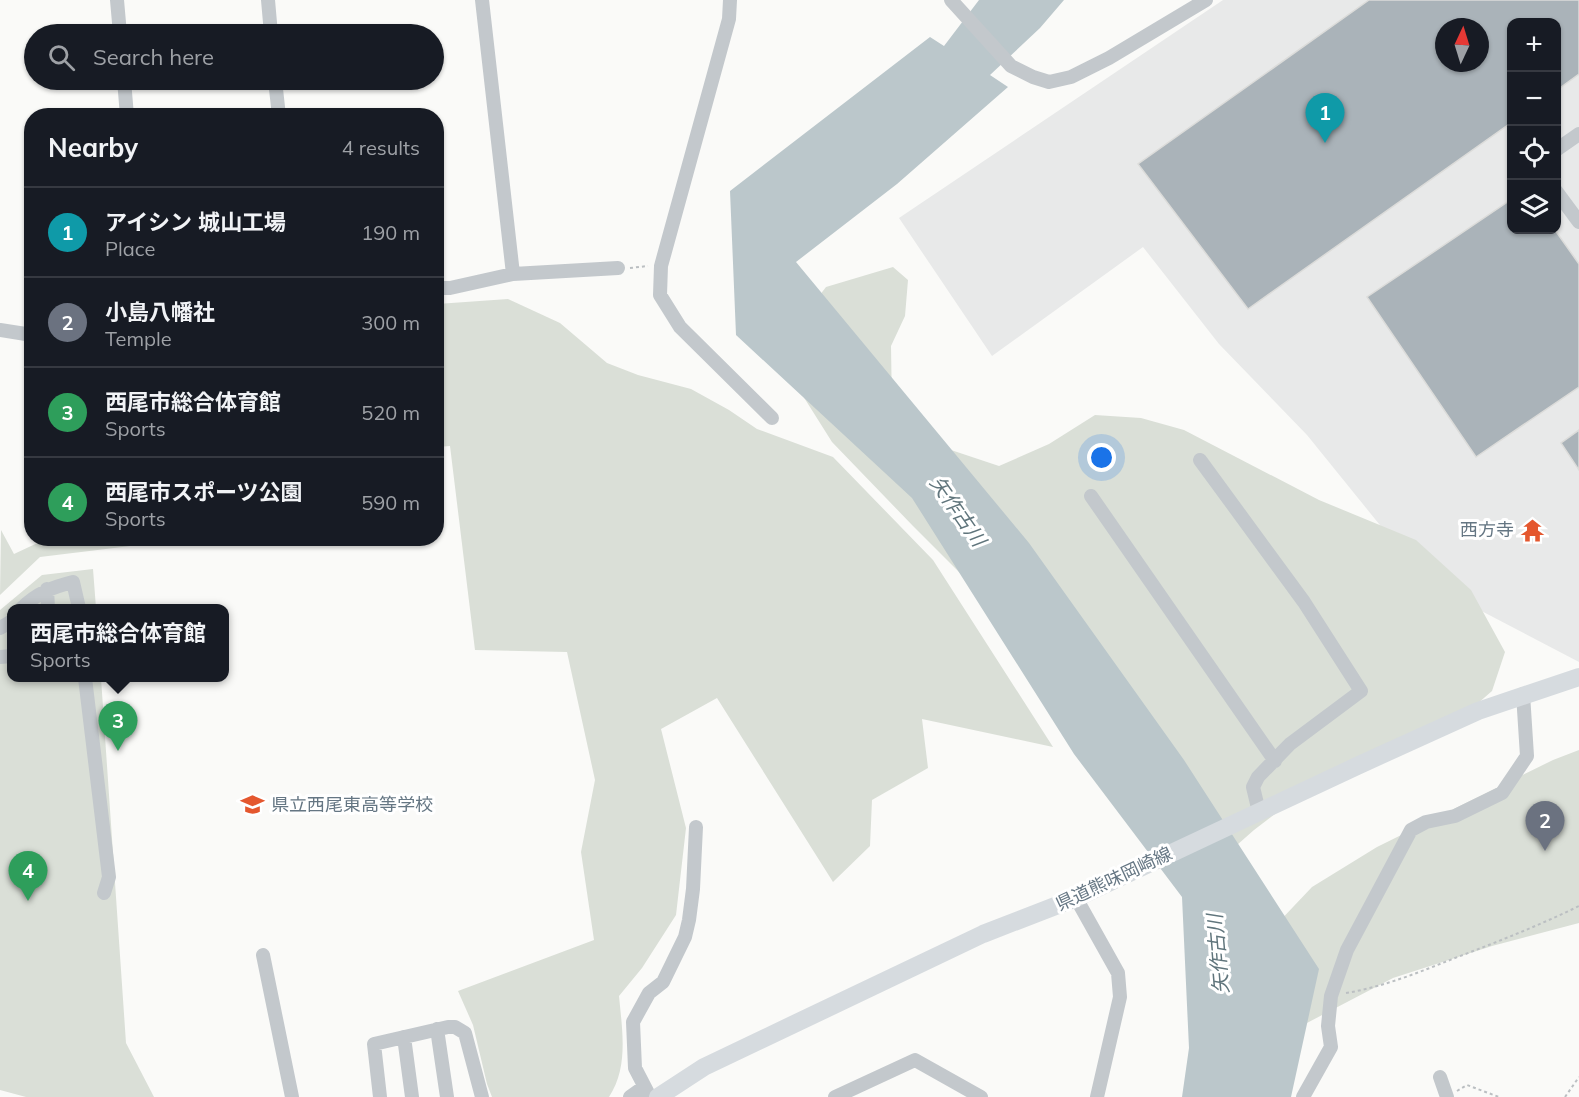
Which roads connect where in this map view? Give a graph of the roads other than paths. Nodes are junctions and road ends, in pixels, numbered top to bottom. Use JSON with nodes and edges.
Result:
{"nodes":[{"id":1,"x":117,"y":0,"type":"edge"},
{"id":2,"x":268,"y":0,"type":"edge"},
{"id":3,"x":482,"y":0,"type":"edge"},
{"id":4,"x":730,"y":0,"type":"edge"},
{"id":5,"x":951,"y":0,"type":"edge"},
{"id":6,"x":1206,"y":0,"type":"edge"},
{"id":7,"x":119,"y":24,"type":"edge"},
{"id":8,"x":270,"y":24,"type":"edge"},
{"id":9,"x":125,"y":90,"type":"edge"},
{"id":10,"x":276,"y":90,"type":"edge"},
{"id":11,"x":126,"y":108,"type":"edge"},
{"id":12,"x":278,"y":108,"type":"edge"},
{"id":13,"x":1579,"y":134,"type":"edge"},
{"id":14,"x":1561,"y":147,"type":"edge"},
{"id":15,"x":1561,"y":197,"type":"edge"},
{"id":16,"x":1579,"y":222,"type":"edge"},
{"id":17,"x":618,"y":268,"type":"road end"},
{"id":18,"x":513,"y":274,"type":"junction"},
{"id":19,"x":444,"y":288,"type":"edge"},
{"id":20,"x":0,"y":330,"type":"edge"},
{"id":21,"x":24,"y":334,"type":"edge"},
{"id":22,"x":772,"y":418,"type":"dead end"},
{"id":23,"x":1200,"y":460,"type":"dead end"},
{"id":24,"x":1091,"y":496,"type":"dead end"},
{"id":25,"x":47,"y":589,"type":"junction"},
{"id":26,"x":26,"y":604,"type":"edge"},
{"id":27,"x":48,"y":604,"type":"edge"},
{"id":28,"x":78,"y":604,"type":"edge"},
{"id":29,"x":1579,"y":677,"type":"edge"},
{"id":30,"x":85,"y":682,"type":"edge"},
{"id":31,"x":1523,"y":694,"type":"junction"},
{"id":32,"x":1275,"y":761,"type":"junction"},
{"id":33,"x":1260,"y":812,"type":"junction"},
{"id":34,"x":696,"y":827,"type":"dead end"},
{"id":35,"x":104,"y":893,"type":"dead end"},
{"id":36,"x":1076,"y":898,"type":"junction"},
{"id":37,"x":263,"y":955,"type":"dead end"},
{"id":38,"x":437,"y":1029,"type":"junction"},
{"id":39,"x":404,"y":1037,"type":"junction"},
{"id":40,"x":1440,"y":1077,"type":"dead end"},
{"id":41,"x":650,"y":1094,"type":"edge"},
{"id":42,"x":1449,"y":1096,"type":"edge"},
{"id":43,"x":292,"y":1097,"type":"edge"},
{"id":44,"x":380,"y":1097,"type":"edge"},
{"id":45,"x":412,"y":1097,"type":"edge"},
{"id":46,"x":447,"y":1097,"type":"edge"},
{"id":47,"x":482,"y":1097,"type":"edge"},
{"id":48,"x":630,"y":1097,"type":"edge"},
{"id":49,"x":835,"y":1097,"type":"edge"},
{"id":50,"x":981,"y":1097,"type":"edge"},
{"id":51,"x":1097,"y":1097,"type":"edge"},
{"id":52,"x":1303,"y":1097,"type":"edge"}],
"edges":[{"from":1,"to":7,"type":"street"},
{"from":2,"to":8,"type":"street"},
{"from":3,"to":18,"type":"street"},
{"from":4,"to":22,"type":"street"},
{"from":5,"to":6,"type":"street"},
{"from":9,"to":11,"type":"street"},
{"from":10,"to":12,"type":"street"},
{"from":13,"to":14,"type":"street"},
{"from":15,"to":16,"type":"street"},
{"from":17,"to":18,"type":"street"},
{"from":18,"to":19,"type":"street"},
{"from":20,"to":21,"type":"street"},
{"from":23,"to":32,"type":"street"},
{"from":24,"to":32,"type":"street"},
{"from":25,"to":26,"type":"street"},
{"from":25,"to":27,"type":"street"},
{"from":25,"to":28,"type":"street"},
{"from":29,"to":31,"type":"main road","name":"県道熊味岡崎線"},
{"from":30,"to":35,"type":"street"},
{"from":31,"to":33,"type":"main road","name":"県道熊味岡崎線"},
{"from":31,"to":52,"type":"street"},
{"from":32,"to":33,"type":"street"},
{"from":33,"to":36,"type":"main road","name":"県道熊味岡崎線"},
{"from":34,"to":41,"type":"street"},
{"from":36,"to":41,"type":"main road","name":"県道熊味岡崎線"},
{"from":36,"to":51,"type":"street"},
{"from":37,"to":43,"type":"street"},
{"from":38,"to":39,"type":"street"},
{"from":38,"to":46,"type":"street"},
{"from":38,"to":47,"type":"street"},
{"from":39,"to":44,"type":"street"},
{"from":39,"to":45,"type":"street"},
{"from":40,"to":42,"type":"street"},
{"from":41,"to":48,"type":"street"},
{"from":49,"to":50,"type":"street"}]}
